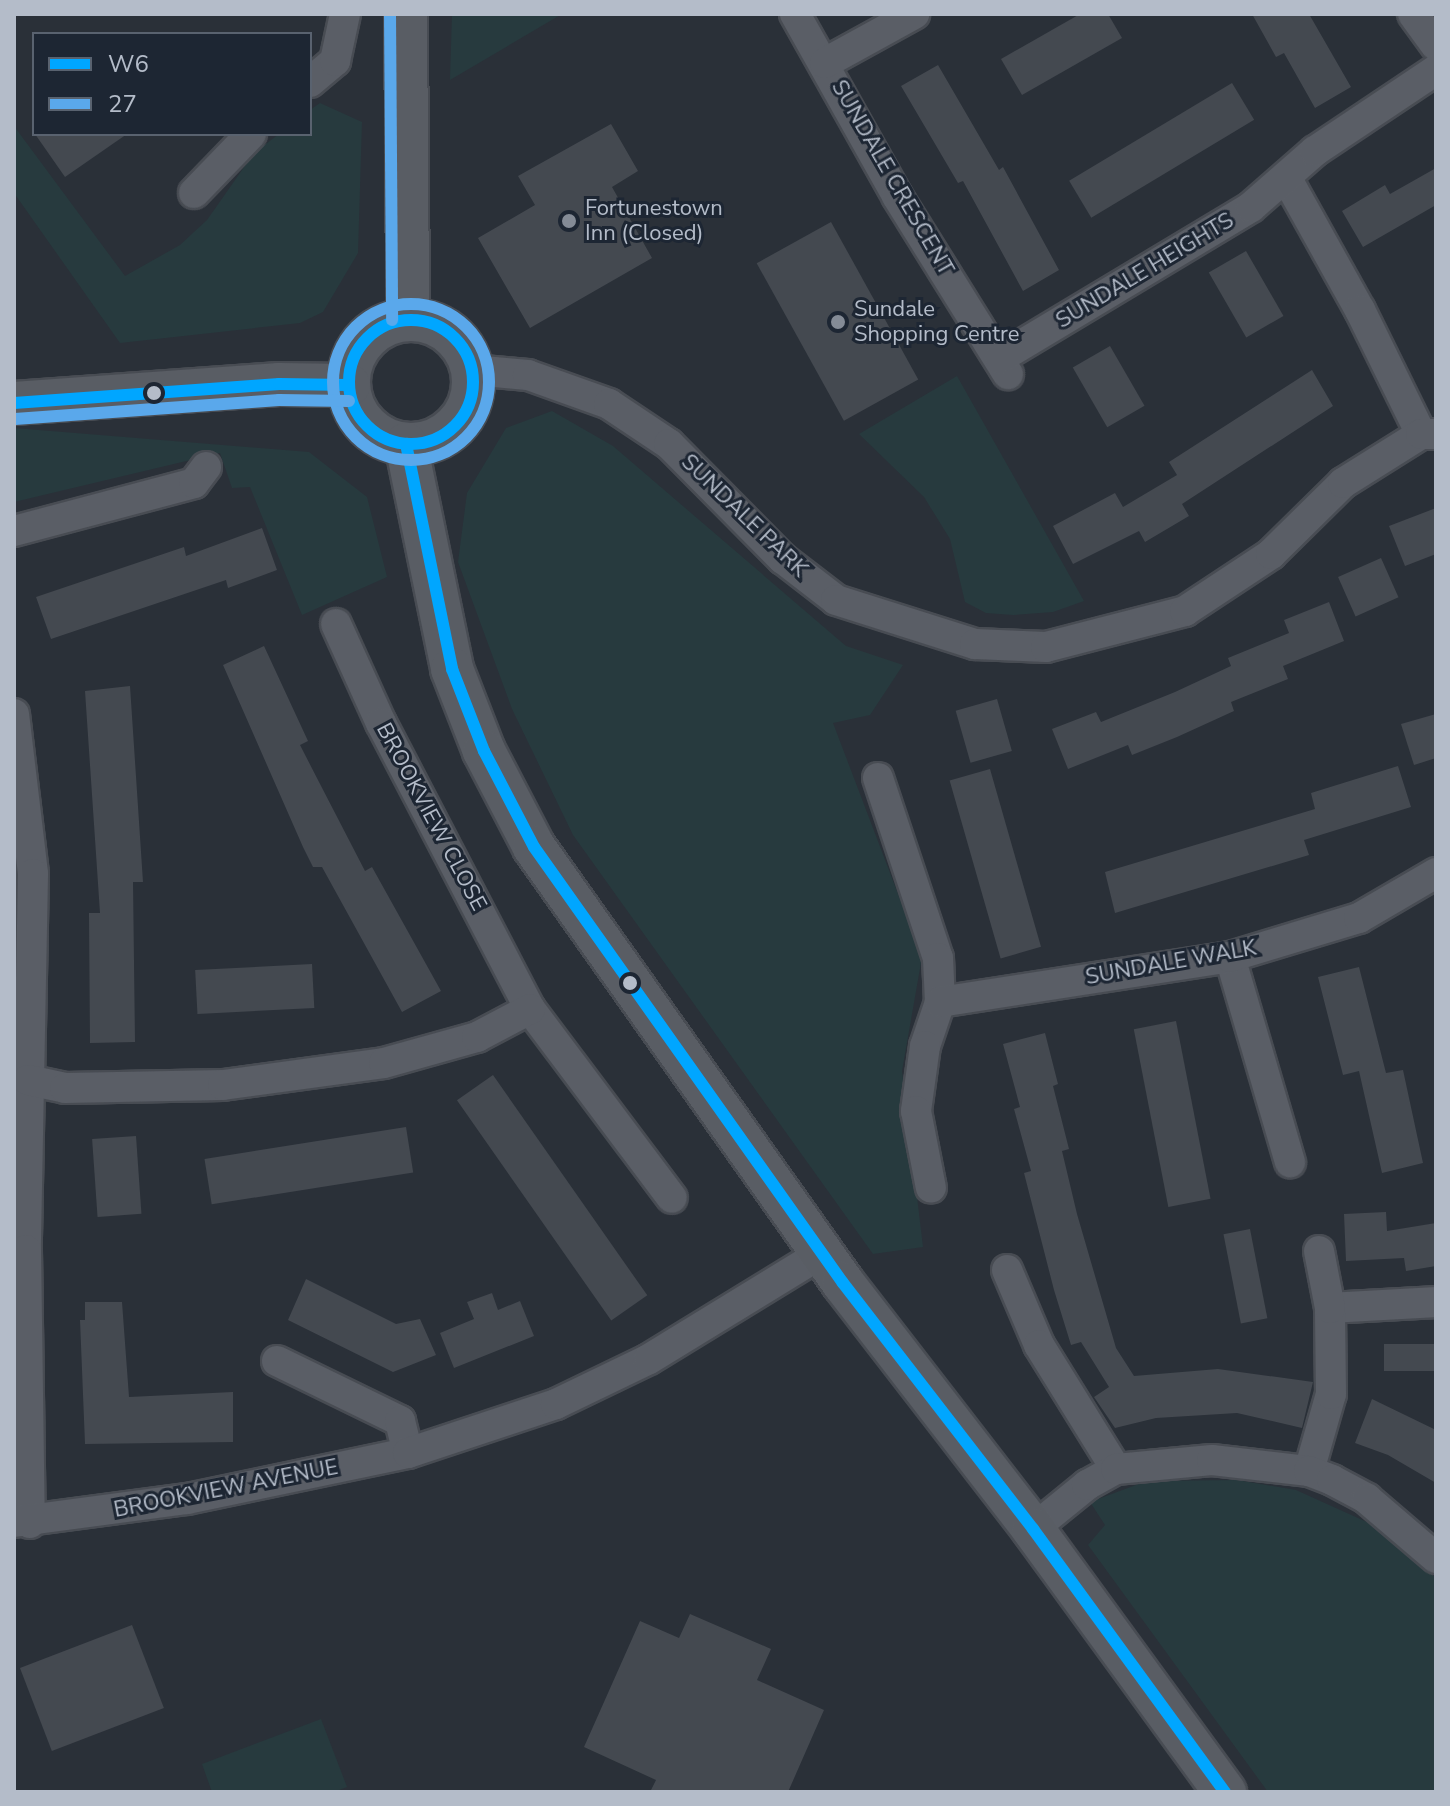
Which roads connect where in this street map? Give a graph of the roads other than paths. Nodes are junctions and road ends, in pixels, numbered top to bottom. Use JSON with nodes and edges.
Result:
{"nodes":[{"id":1,"x":345,"y":14,"type":"edge"},
{"id":2,"x":406,"y":14,"type":"edge"},
{"id":3,"x":795,"y":14,"type":"edge"},
{"id":4,"x":914,"y":14,"type":"edge"},
{"id":5,"x":1413,"y":14,"type":"edge"},
{"id":6,"x":1436,"y":46,"type":"edge"},
{"id":7,"x":825,"y":63,"type":"junction"},
{"id":8,"x":1436,"y":70,"type":"edge"},
{"id":9,"x":312,"y":80,"type":"edge"},
{"id":10,"x":249,"y":136,"type":"edge"},
{"id":11,"x":1287,"y":179,"type":"junction"},
{"id":12,"x":194,"y":193,"type":"dead end"},
{"id":13,"x":408,"y":320,"type":"junction"},
{"id":14,"x":1005,"y":367,"type":"joint"},
{"id":15,"x":472,"y":370,"type":"junction"},
{"id":16,"x":349,"y":385,"type":"junction"},
{"id":17,"x":14,"y":403,"type":"edge"},
{"id":18,"x":1428,"y":434,"type":"edge"},
{"id":19,"x":406,"y":444,"type":"junction"},
{"id":20,"x":206,"y":467,"type":"dead end"},
{"id":21,"x":14,"y":531,"type":"edge"},
{"id":22,"x":336,"y":624,"type":"dead end"},
{"id":23,"x":14,"y":714,"type":"edge"},
{"id":24,"x":878,"y":778,"type":"dead end"},
{"id":25,"x":1436,"y":873,"type":"edge"},
{"id":26,"x":23,"y":875,"type":"edge"},
{"id":27,"x":1230,"y":957,"type":"junction"},
{"id":28,"x":940,"y":1002,"type":"junction"},
{"id":29,"x":530,"y":1009,"type":"junction"},
{"id":30,"x":28,"y":1080,"type":"junction"},
{"id":31,"x":1290,"y":1162,"type":"dead end"},
{"id":32,"x":931,"y":1188,"type":"dead end"},
{"id":33,"x":672,"y":1198,"type":"dead end"},
{"id":34,"x":1319,"y":1251,"type":"dead end"},
{"id":35,"x":822,"y":1253,"type":"junction"},
{"id":36,"x":1007,"y":1270,"type":"dead end"},
{"id":37,"x":1436,"y":1302,"type":"edge"},
{"id":38,"x":1330,"y":1308,"type":"junction"},
{"id":39,"x":277,"y":1361,"type":"dead end"},
{"id":40,"x":408,"y":1453,"type":"junction"},
{"id":41,"x":1116,"y":1469,"type":"junction"},
{"id":42,"x":1309,"y":1471,"type":"junction"},
{"id":43,"x":22,"y":1522,"type":"edge"},
{"id":44,"x":1033,"y":1529,"type":"junction"},
{"id":45,"x":1436,"y":1558,"type":"edge"},
{"id":46,"x":1225,"y":1792,"type":"edge"}],
"edges":[{"from":1,"to":9,"type":"street"},
{"from":2,"to":13,"type":"street"},
{"from":3,"to":7,"type":"street","name":"SUNDALE CRESCENT"},
{"from":4,"to":7,"type":"street","name":"SUNDALE CRESCENT"},
{"from":5,"to":6,"type":"street"},
{"from":7,"to":14,"type":"street","name":"SUNDALE CRESCENT"},
{"from":8,"to":11,"type":"street","name":"SUNDALE HEIGHTS"},
{"from":10,"to":12,"type":"street"},
{"from":11,"to":14,"type":"street","name":"SUNDALE HEIGHTS"},
{"from":11,"to":18,"type":"street"},
{"from":13,"to":15,"type":"street"},
{"from":13,"to":16,"type":"street"},
{"from":15,"to":18,"type":"street","name":"SUNDALE PARK"},
{"from":15,"to":19,"type":"street"},
{"from":16,"to":17,"type":"street"},
{"from":16,"to":19,"type":"street"},
{"from":19,"to":35,"type":"street"},
{"from":20,"to":21,"type":"street"},
{"from":22,"to":29,"type":"street","name":"BROOKVIEW CLOSE"},
{"from":23,"to":26,"type":"street"},
{"from":24,"to":28,"type":"street"},
{"from":25,"to":27,"type":"street","name":"SUNDALE WALK"},
{"from":26,"to":30,"type":"street"},
{"from":27,"to":28,"type":"street","name":"SUNDALE WALK"},
{"from":27,"to":31,"type":"street"},
{"from":28,"to":32,"type":"street"},
{"from":29,"to":30,"type":"street"},
{"from":29,"to":33,"type":"street","name":"BROOKVIEW CLOSE"},
{"from":30,"to":43,"type":"street"},
{"from":34,"to":38,"type":"street"},
{"from":35,"to":40,"type":"street","name":"BROOKVIEW AVENUE"},
{"from":35,"to":44,"type":"street"},
{"from":36,"to":41,"type":"street"},
{"from":37,"to":38,"type":"street"},
{"from":38,"to":42,"type":"street"},
{"from":39,"to":40,"type":"street"},
{"from":40,"to":43,"type":"street","name":"BROOKVIEW AVENUE"},
{"from":41,"to":42,"type":"street"},
{"from":41,"to":44,"type":"street"},
{"from":42,"to":45,"type":"street"},
{"from":44,"to":46,"type":"street"}]}
